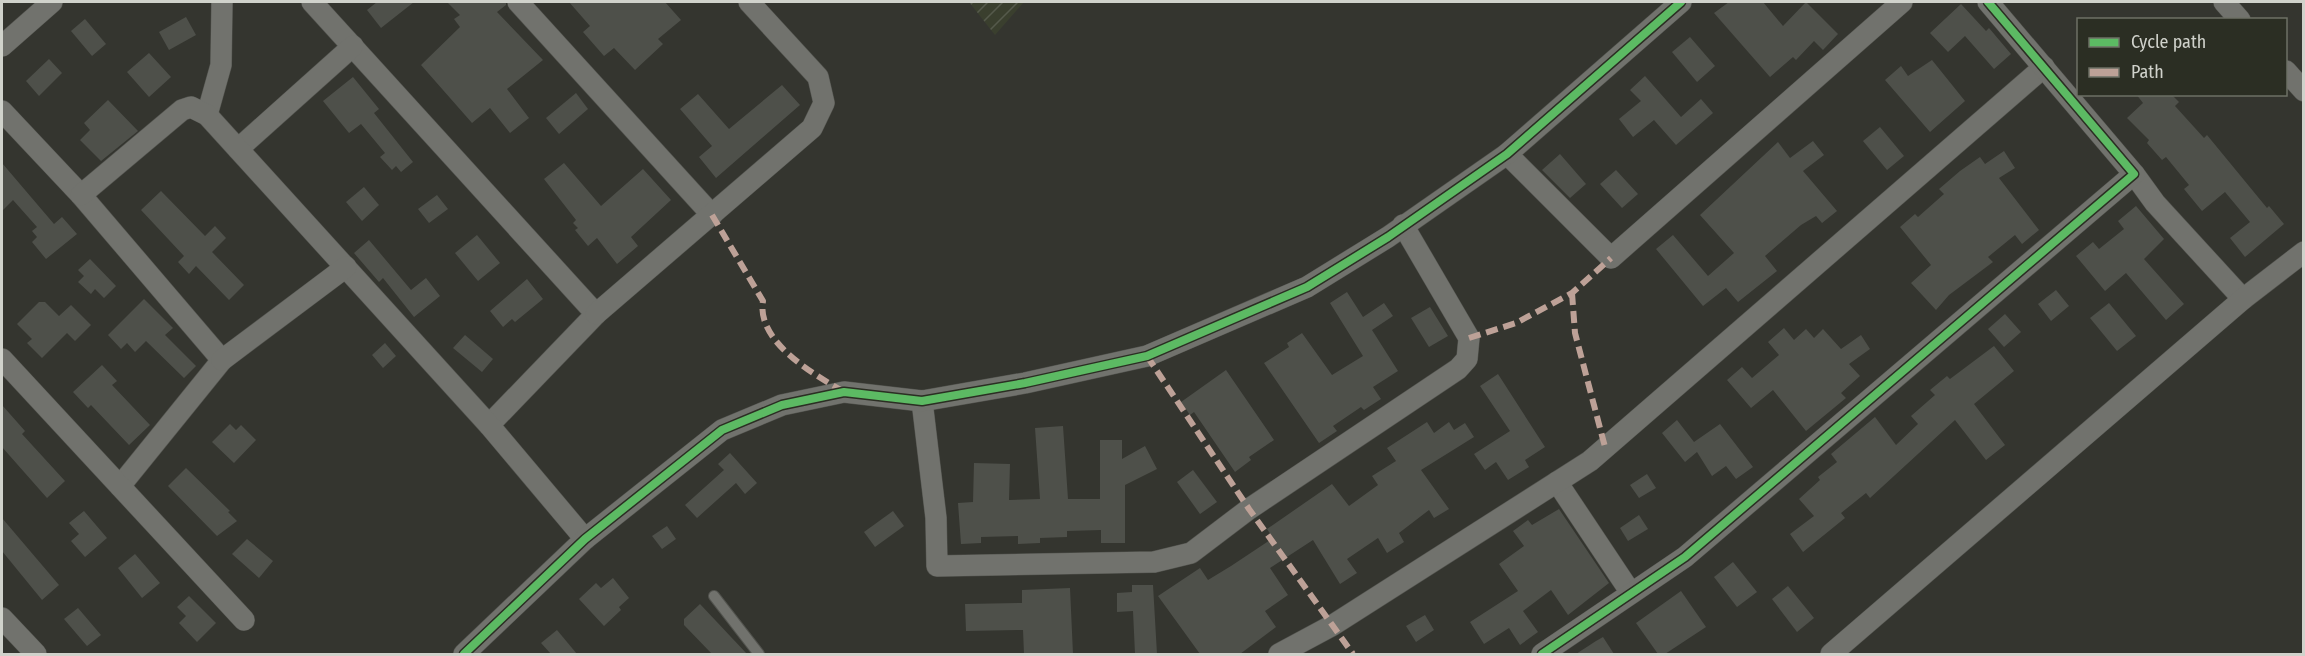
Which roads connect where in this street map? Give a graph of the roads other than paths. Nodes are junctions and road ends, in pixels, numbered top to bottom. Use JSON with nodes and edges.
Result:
{"nodes":[{"id":1,"x":52,"y":2,"type":"edge"},
{"id":2,"x":222,"y":2,"type":"edge"},
{"id":3,"x":312,"y":2,"type":"edge"},
{"id":4,"x":518,"y":2,"type":"edge"},
{"id":5,"x":749,"y":2,"type":"edge"},
{"id":6,"x":1681,"y":2,"type":"edge"},
{"id":7,"x":1902,"y":2,"type":"edge"},
{"id":8,"x":1988,"y":2,"type":"edge"},
{"id":9,"x":2224,"y":2,"type":"edge"},
{"id":10,"x":2238,"y":18,"type":"edge"},
{"id":11,"x":2,"y":46,"type":"edge"},
{"id":12,"x":353,"y":46,"type":"junction"},
{"id":13,"x":2044,"y":67,"type":"junction"},
{"id":14,"x":2287,"y":72,"type":"edge"},
{"id":15,"x":2304,"y":91,"type":"edge"},
{"id":16,"x":2,"y":111,"type":"edge"},
{"id":17,"x":207,"y":115,"type":"junction"},
{"id":18,"x":238,"y":149,"type":"junction"},
{"id":19,"x":1508,"y":154,"type":"junction"},
{"id":20,"x":2134,"y":174,"type":"junction"},
{"id":21,"x":81,"y":195,"type":"junction"},
{"id":22,"x":712,"y":215,"type":"junction"},
{"id":23,"x":1403,"y":225,"type":"junction"},
{"id":24,"x":2304,"y":252,"type":"edge"},
{"id":25,"x":346,"y":267,"type":"junction"},
{"id":26,"x":2243,"y":299,"type":"junction"},
{"id":27,"x":596,"y":314,"type":"junction"},
{"id":28,"x":2,"y":359,"type":"edge"},
{"id":29,"x":222,"y":360,"type":"junction"},
{"id":30,"x":922,"y":400,"type":"junction"},
{"id":31,"x":489,"y":426,"type":"junction"},
{"id":32,"x":1557,"y":482,"type":"junction"},
{"id":33,"x":120,"y":486,"type":"junction"},
{"id":34,"x":585,"y":539,"type":"junction"},
{"id":35,"x":1631,"y":593,"type":"junction"},
{"id":36,"x":714,"y":596,"type":"dead end"},
{"id":37,"x":2,"y":618,"type":"edge"},
{"id":38,"x":244,"y":620,"type":"dead end"},
{"id":39,"x":36,"y":654,"type":"edge"},
{"id":40,"x":464,"y":654,"type":"edge"},
{"id":41,"x":759,"y":654,"type":"edge"},
{"id":42,"x":1279,"y":654,"type":"edge"},
{"id":43,"x":1542,"y":654,"type":"edge"},
{"id":44,"x":1831,"y":654,"type":"edge"}],
"edges":[{"from":1,"to":11,"type":"street"},
{"from":2,"to":17,"type":"street"},
{"from":3,"to":12,"type":"street"},
{"from":4,"to":22,"type":"street"},
{"from":5,"to":22,"type":"street"},
{"from":6,"to":19,"type":"street"},
{"from":7,"to":19,"type":"street"},
{"from":8,"to":13,"type":"street"},
{"from":9,"to":10,"type":"street"},
{"from":12,"to":18,"type":"street"},
{"from":12,"to":27,"type":"street"},
{"from":13,"to":20,"type":"street"},
{"from":13,"to":32,"type":"street"},
{"from":14,"to":15,"type":"street"},
{"from":16,"to":21,"type":"street"},
{"from":17,"to":18,"type":"street"},
{"from":17,"to":21,"type":"street"},
{"from":18,"to":25,"type":"street"},
{"from":19,"to":23,"type":"street"},
{"from":20,"to":26,"type":"street"},
{"from":20,"to":35,"type":"street"},
{"from":21,"to":29,"type":"street"},
{"from":22,"to":27,"type":"street"},
{"from":23,"to":30,"type":"street"},
{"from":23,"to":30,"type":"street"},
{"from":24,"to":26,"type":"street"},
{"from":25,"to":29,"type":"street"},
{"from":25,"to":31,"type":"street"},
{"from":26,"to":44,"type":"street"},
{"from":27,"to":31,"type":"street"},
{"from":28,"to":33,"type":"street"},
{"from":29,"to":33,"type":"street"},
{"from":30,"to":34,"type":"street"},
{"from":31,"to":34,"type":"street"},
{"from":32,"to":35,"type":"street"},
{"from":32,"to":42,"type":"street"},
{"from":33,"to":38,"type":"street"},
{"from":34,"to":40,"type":"street"},
{"from":35,"to":43,"type":"street"},
{"from":36,"to":41,"type":"lane"},
{"from":37,"to":39,"type":"street"}]}
